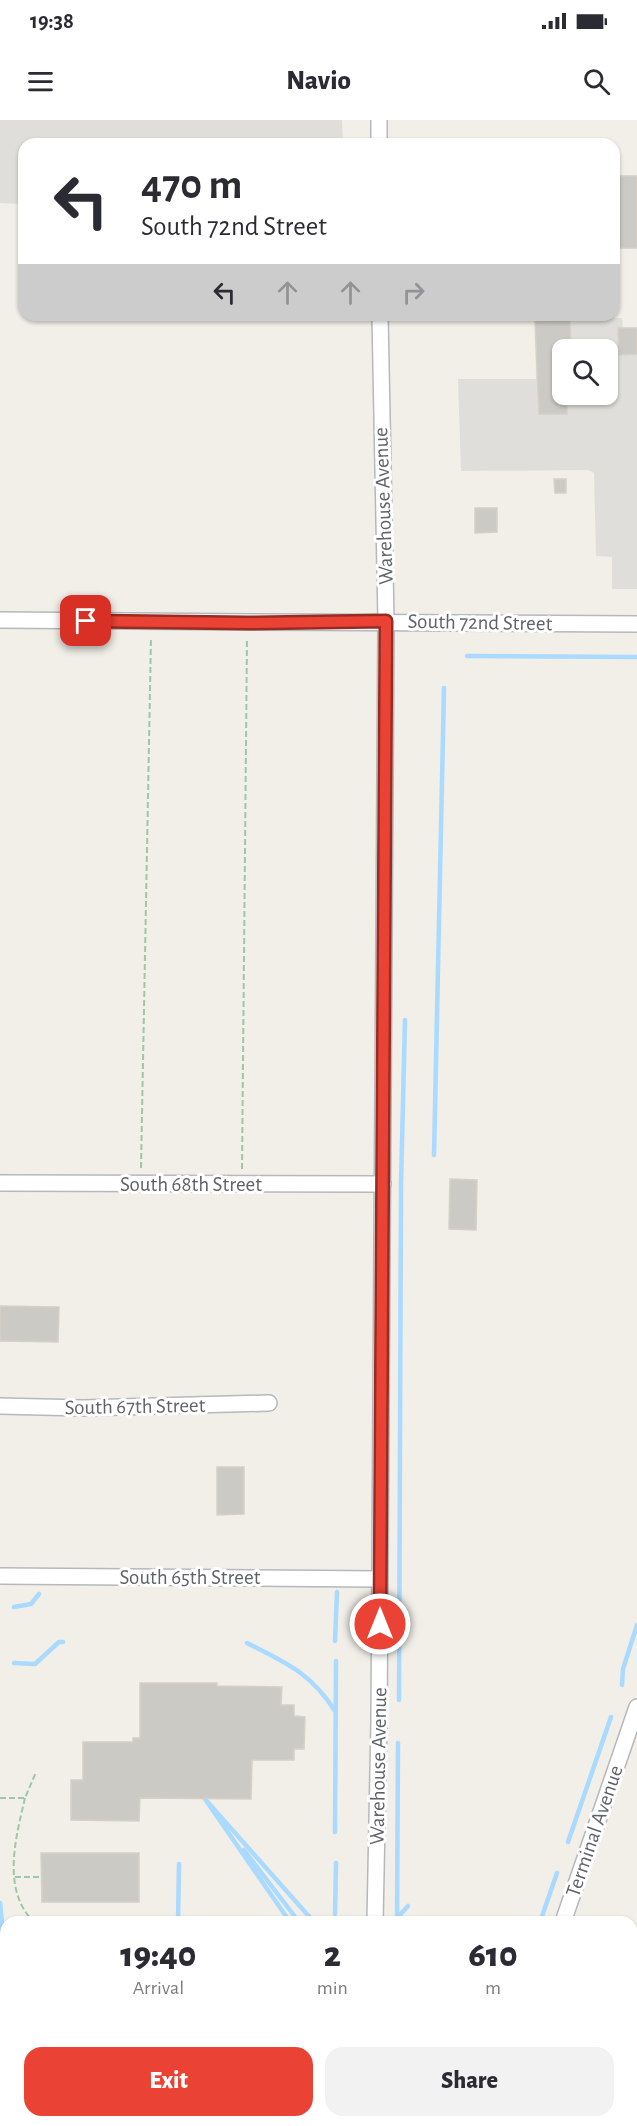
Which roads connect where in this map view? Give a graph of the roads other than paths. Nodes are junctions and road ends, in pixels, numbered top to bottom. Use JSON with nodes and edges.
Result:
{"nodes":[{"id":1,"x":379,"y":120,"type":"edge"},
{"id":2,"x":379,"y":138,"type":"edge"},
{"id":3,"x":380,"y":321,"type":"edge"},
{"id":4,"x":0,"y":620,"type":"edge"},
{"id":5,"x":386,"y":621,"type":"junction"},
{"id":6,"x":637,"y":624,"type":"edge"},
{"id":7,"x":0,"y":1183,"type":"edge"},
{"id":8,"x":382,"y":1184,"type":"junction"},
{"id":9,"x":269,"y":1403,"type":"dead end"},
{"id":10,"x":0,"y":1406,"type":"edge"},
{"id":11,"x":0,"y":1576,"type":"edge"},
{"id":12,"x":379,"y":1579,"type":"junction"},
{"id":13,"x":637,"y":1707,"type":"edge"},
{"id":14,"x":375,"y":1916,"type":"edge"},
{"id":15,"x":565,"y":1916,"type":"edge"}],
"edges":[{"from":1,"to":2,"type":"street"},
{"from":3,"to":5,"type":"street","name":"Warehouse Avenue"},
{"from":4,"to":5,"type":"street","name":"South 72nd Street"},
{"from":5,"to":6,"type":"street","name":"South 72nd Street"},
{"from":5,"to":8,"type":"street","name":"Warehouse Avenue"},
{"from":7,"to":8,"type":"street","name":"South 68th Street"},
{"from":8,"to":12,"type":"street","name":"Warehouse Avenue"},
{"from":9,"to":10,"type":"street","name":"South 67th Street"},
{"from":11,"to":12,"type":"street","name":"South 65th Street"},
{"from":12,"to":14,"type":"street","name":"Warehouse Avenue"},
{"from":13,"to":15,"type":"street","name":"Terminal Avenue"}]}
